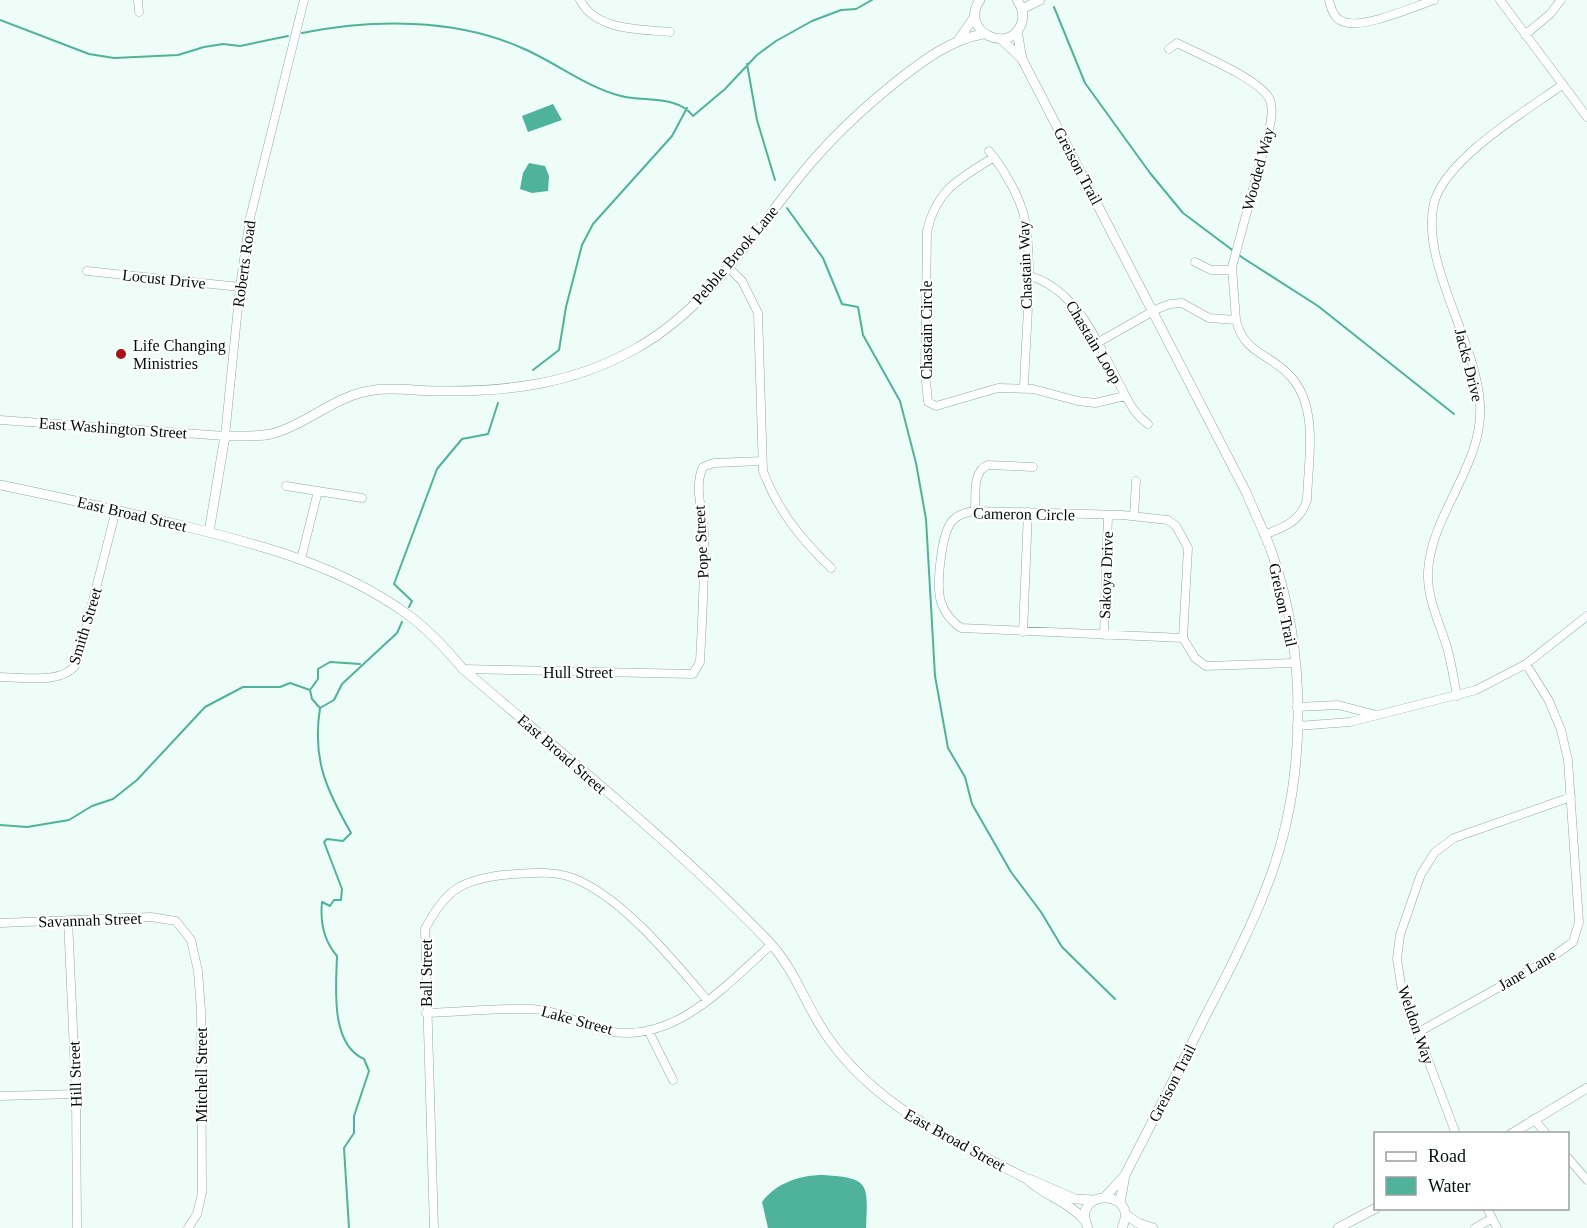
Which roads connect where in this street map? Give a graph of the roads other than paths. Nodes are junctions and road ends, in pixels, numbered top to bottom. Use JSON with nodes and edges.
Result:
{"nodes":[{"id":1,"x":138,"y":0,"type":"edge"},
{"id":2,"x":304,"y":0,"type":"edge"},
{"id":3,"x":580,"y":0,"type":"edge"},
{"id":4,"x":980,"y":0,"type":"edge"},
{"id":5,"x":1040,"y":0,"type":"edge"},
{"id":6,"x":1329,"y":0,"type":"edge"},
{"id":7,"x":1434,"y":0,"type":"edge"},
{"id":8,"x":1500,"y":0,"type":"edge"},
{"id":9,"x":1561,"y":0,"type":"edge"},
{"id":10,"x":1019,"y":4,"type":"edge"},
{"id":11,"x":139,"y":12,"type":"dead end"},
{"id":12,"x":975,"y":16,"type":"junction"},
{"id":13,"x":1017,"y":31,"type":"junction"},
{"id":14,"x":670,"y":32,"type":"dead end"},
{"id":15,"x":983,"y":34,"type":"junction"},
{"id":16,"x":1525,"y":35,"type":"junction"},
{"id":17,"x":959,"y":39,"type":"junction"},
{"id":18,"x":1001,"y":39,"type":"junction"},
{"id":19,"x":1169,"y":49,"type":"dead end"},
{"id":20,"x":1022,"y":59,"type":"junction"},
{"id":21,"x":1562,"y":85,"type":"junction"},
{"id":22,"x":1587,"y":117,"type":"edge"},
{"id":23,"x":992,"y":154,"type":"joint"},
{"id":24,"x":1195,"y":262,"type":"dead end"},
{"id":25,"x":728,"y":267,"type":"junction"},
{"id":26,"x":1232,"y":270,"type":"junction"},
{"id":27,"x":87,"y":272,"type":"dead end"},
{"id":28,"x":1028,"y":275,"type":"junction"},
{"id":29,"x":240,"y":287,"type":"junction"},
{"id":30,"x":1153,"y":312,"type":"junction"},
{"id":31,"x":1236,"y":320,"type":"junction"},
{"id":32,"x":1097,"y":343,"type":"junction"},
{"id":33,"x":1024,"y":388,"type":"junction"},
{"id":34,"x":1125,"y":396,"type":"junction"},
{"id":35,"x":0,"y":420,"type":"edge"},
{"id":36,"x":1148,"y":424,"type":"dead end"},
{"id":37,"x":225,"y":436,"type":"junction"},
{"id":38,"x":762,"y":462,"type":"junction"},
{"id":39,"x":1034,"y":467,"type":"dead end"},
{"id":40,"x":1136,"y":481,"type":"dead end"},
{"id":41,"x":0,"y":485,"type":"edge"},
{"id":42,"x":286,"y":486,"type":"dead end"},
{"id":43,"x":318,"y":492,"type":"junction"},
{"id":44,"x":362,"y":498,"type":"dead end"},
{"id":45,"x":116,"y":510,"type":"junction"},
{"id":46,"x":975,"y":511,"type":"junction"},
{"id":47,"x":1028,"y":512,"type":"junction"},
{"id":48,"x":1108,"y":515,"type":"junction"},
{"id":49,"x":1134,"y":516,"type":"junction"},
{"id":50,"x":209,"y":532,"type":"junction"},
{"id":51,"x":1264,"y":535,"type":"junction"},
{"id":52,"x":301,"y":559,"type":"junction"},
{"id":53,"x":831,"y":568,"type":"dead end"},
{"id":54,"x":1587,"y":616,"type":"edge"},
{"id":55,"x":1023,"y":632,"type":"junction"},
{"id":56,"x":1104,"y":635,"type":"junction"},
{"id":57,"x":1183,"y":639,"type":"junction"},
{"id":58,"x":1294,"y":663,"type":"junction"},
{"id":59,"x":1526,"y":664,"type":"junction"},
{"id":60,"x":463,"y":669,"type":"junction"},
{"id":61,"x":693,"y":674,"type":"joint"},
{"id":62,"x":0,"y":677,"type":"edge"},
{"id":63,"x":1457,"y":696,"type":"junction"},
{"id":64,"x":1297,"y":706,"type":"junction"},
{"id":65,"x":1373,"y":714,"type":"junction"},
{"id":66,"x":1297,"y":726,"type":"junction"},
{"id":67,"x":1571,"y":797,"type":"junction"},
{"id":68,"x":68,"y":920,"type":"junction"},
{"id":69,"x":0,"y":923,"type":"edge"},
{"id":70,"x":179,"y":924,"type":"joint"},
{"id":71,"x":771,"y":945,"type":"junction"},
{"id":72,"x":707,"y":1000,"type":"junction"},
{"id":73,"x":426,"y":1013,"type":"junction"},
{"id":74,"x":648,"y":1030,"type":"junction"},
{"id":75,"x":1418,"y":1033,"type":"junction"},
{"id":76,"x":673,"y":1080,"type":"dead end"},
{"id":77,"x":1587,"y":1088,"type":"edge"},
{"id":78,"x":76,"y":1094,"type":"junction"},
{"id":79,"x":0,"y":1096,"type":"edge"},
{"id":80,"x":1534,"y":1119,"type":"junction"},
{"id":81,"x":1455,"y":1132,"type":"edge"},
{"id":82,"x":1514,"y":1132,"type":"edge"},
{"id":83,"x":1544,"y":1132,"type":"edge"},
{"id":84,"x":1569,"y":1159,"type":"edge"},
{"id":85,"x":1125,"y":1175,"type":"junction"},
{"id":86,"x":1027,"y":1179,"type":"junction"},
{"id":87,"x":1587,"y":1180,"type":"edge"},
{"id":88,"x":1105,"y":1197,"type":"junction"},
{"id":89,"x":1094,"y":1200,"type":"junction"},
{"id":90,"x":1120,"y":1203,"type":"junction"},
{"id":91,"x":1374,"y":1209,"type":"edge"},
{"id":92,"x":1487,"y":1210,"type":"edge"},
{"id":93,"x":1125,"y":1214,"type":"junction"},
{"id":94,"x":1491,"y":1219,"type":"junction"},
{"id":95,"x":1086,"y":1225,"type":"edge"},
{"id":96,"x":77,"y":1228,"type":"edge"},
{"id":97,"x":188,"y":1228,"type":"edge"},
{"id":98,"x":434,"y":1228,"type":"edge"},
{"id":99,"x":1122,"y":1228,"type":"edge"},
{"id":100,"x":1153,"y":1228,"type":"edge"},
{"id":101,"x":1338,"y":1228,"type":"edge"},
{"id":102,"x":1475,"y":1228,"type":"edge"},
{"id":103,"x":1497,"y":1228,"type":"edge"}],
"edges":[{"from":1,"to":11,"type":"street"},
{"from":2,"to":29,"type":"street","name":"Roberts Road"},
{"from":3,"to":14,"type":"street"},
{"from":4,"to":12,"type":"street","name":"Pebble Brook Lane"},
{"from":5,"to":10,"type":"street"},
{"from":6,"to":7,"type":"street"},
{"from":8,"to":16,"type":"street"},
{"from":9,"to":16,"type":"street"},
{"from":10,"to":13,"type":"street"},
{"from":12,"to":15,"type":"street"},
{"from":12,"to":17,"type":"street","name":"Pebble Brook Lane"},
{"from":13,"to":18,"type":"street"},
{"from":13,"to":20,"type":"street","name":"Greison Trail"},
{"from":15,"to":17,"type":"street","name":"Pebble Brook Lane"},
{"from":15,"to":18,"type":"street"},
{"from":16,"to":21,"type":"street"},
{"from":17,"to":25,"type":"street","name":"Pebble Brook Lane"},
{"from":18,"to":20,"type":"street","name":"Greison Trail"},
{"from":19,"to":26,"type":"street","name":"Wooded Way"},
{"from":20,"to":30,"type":"street","name":"Greison Trail"},
{"from":21,"to":22,"type":"street"},
{"from":21,"to":63,"type":"street","name":"Jacks Drive"},
{"from":23,"to":28,"type":"street","name":"Chastain Way"},
{"from":23,"to":33,"type":"street","name":"Chastain Circle"},
{"from":24,"to":26,"type":"street"},
{"from":25,"to":37,"type":"street","name":"Pebble Brook Lane"},
{"from":25,"to":38,"type":"street"},
{"from":26,"to":31,"type":"street","name":"Wooded Way"},
{"from":27,"to":29,"type":"street","name":"Locust Drive"},
{"from":28,"to":32,"type":"street","name":"Chastain Loop"},
{"from":28,"to":33,"type":"street","name":"Chastain Way"},
{"from":29,"to":37,"type":"street","name":"Roberts Road"},
{"from":30,"to":31,"type":"street"},
{"from":30,"to":32,"type":"street"},
{"from":30,"to":51,"type":"street","name":"Greison Trail"},
{"from":31,"to":51,"type":"street","name":"Wooded Way"},
{"from":32,"to":34,"type":"street","name":"Chastain Loop"},
{"from":33,"to":34,"type":"street","name":"Chastain Circle"},
{"from":34,"to":36,"type":"street","name":"Chastain Loop"},
{"from":35,"to":37,"type":"street","name":"East Washington Street"},
{"from":37,"to":50,"type":"street","name":"Roberts Road"},
{"from":38,"to":53,"type":"street"},
{"from":38,"to":61,"type":"street","name":"Pope Street"},
{"from":39,"to":46,"type":"street"},
{"from":40,"to":49,"type":"street"},
{"from":41,"to":45,"type":"street","name":"East Broad Street"},
{"from":42,"to":43,"type":"street"},
{"from":43,"to":44,"type":"street"},
{"from":43,"to":52,"type":"street"},
{"from":45,"to":50,"type":"street","name":"East Broad Street"},
{"from":45,"to":62,"type":"street","name":"Smith Street"},
{"from":46,"to":47,"type":"street","name":"Cameron Circle"},
{"from":46,"to":55,"type":"street","name":"Cameron Circle"},
{"from":47,"to":48,"type":"street","name":"Cameron Circle"},
{"from":47,"to":55,"type":"street"},
{"from":48,"to":49,"type":"street","name":"Cameron Circle"},
{"from":48,"to":56,"type":"street","name":"Sakoya Drive"},
{"from":49,"to":57,"type":"street","name":"Cameron Circle"},
{"from":50,"to":52,"type":"street","name":"East Broad Street"},
{"from":51,"to":58,"type":"street","name":"Greison Trail"},
{"from":52,"to":60,"type":"street","name":"East Broad Street"},
{"from":54,"to":59,"type":"street"},
{"from":55,"to":56,"type":"street","name":"Cameron Circle"},
{"from":56,"to":57,"type":"street","name":"Cameron Circle"},
{"from":57,"to":58,"type":"street"},
{"from":58,"to":64,"type":"street","name":"Greison Trail"},
{"from":59,"to":63,"type":"street"},
{"from":59,"to":67,"type":"street","name":"Jane Lane"},
{"from":60,"to":61,"type":"street","name":"Hull Street"},
{"from":60,"to":71,"type":"street","name":"East Broad Street"},
{"from":63,"to":65,"type":"street"},
{"from":64,"to":65,"type":"street"},
{"from":64,"to":66,"type":"street","name":"Greison Trail"},
{"from":65,"to":66,"type":"street"},
{"from":66,"to":85,"type":"street","name":"Greison Trail"},
{"from":67,"to":75,"type":"street","name":"Jane Lane"},
{"from":67,"to":75,"type":"street","name":"Weldon Way"},
{"from":68,"to":69,"type":"street","name":"Savannah Street"},
{"from":68,"to":70,"type":"street","name":"Savannah Street"},
{"from":68,"to":78,"type":"street","name":"Hill Street"},
{"from":70,"to":97,"type":"street","name":"Mitchell Street"},
{"from":71,"to":72,"type":"street","name":"Lake Street"},
{"from":71,"to":86,"type":"street","name":"East Broad Street"},
{"from":72,"to":73,"type":"street","name":"Ball Street"},
{"from":72,"to":74,"type":"street","name":"Lake Street"},
{"from":73,"to":74,"type":"street","name":"Lake Street"},
{"from":73,"to":98,"type":"street","name":"Ball Street"},
{"from":74,"to":76,"type":"street"},
{"from":75,"to":81,"type":"street","name":"Weldon Way"},
{"from":77,"to":80,"type":"street"},
{"from":78,"to":79,"type":"street"},
{"from":78,"to":96,"type":"street","name":"Hill Street"},
{"from":80,"to":82,"type":"street"},
{"from":80,"to":83,"type":"street"},
{"from":84,"to":87,"type":"street"},
{"from":85,"to":88,"type":"street","name":"Greison Trail"},
{"from":85,"to":90,"type":"street","name":"Greison Trail"},
{"from":86,"to":89,"type":"street","name":"East Broad Street"},
{"from":86,"to":95,"type":"street","name":"East Broad Street"},
{"from":88,"to":89,"type":"street","name":"East Broad Street"},
{"from":88,"to":90,"type":"street"},
{"from":89,"to":95,"type":"street","name":"East Broad Street"},
{"from":90,"to":93,"type":"street"},
{"from":91,"to":101,"type":"street"},
{"from":92,"to":94,"type":"street"},
{"from":93,"to":99,"type":"street"},
{"from":93,"to":100,"type":"street"},
{"from":94,"to":102,"type":"street"},
{"from":94,"to":103,"type":"street"}]}
